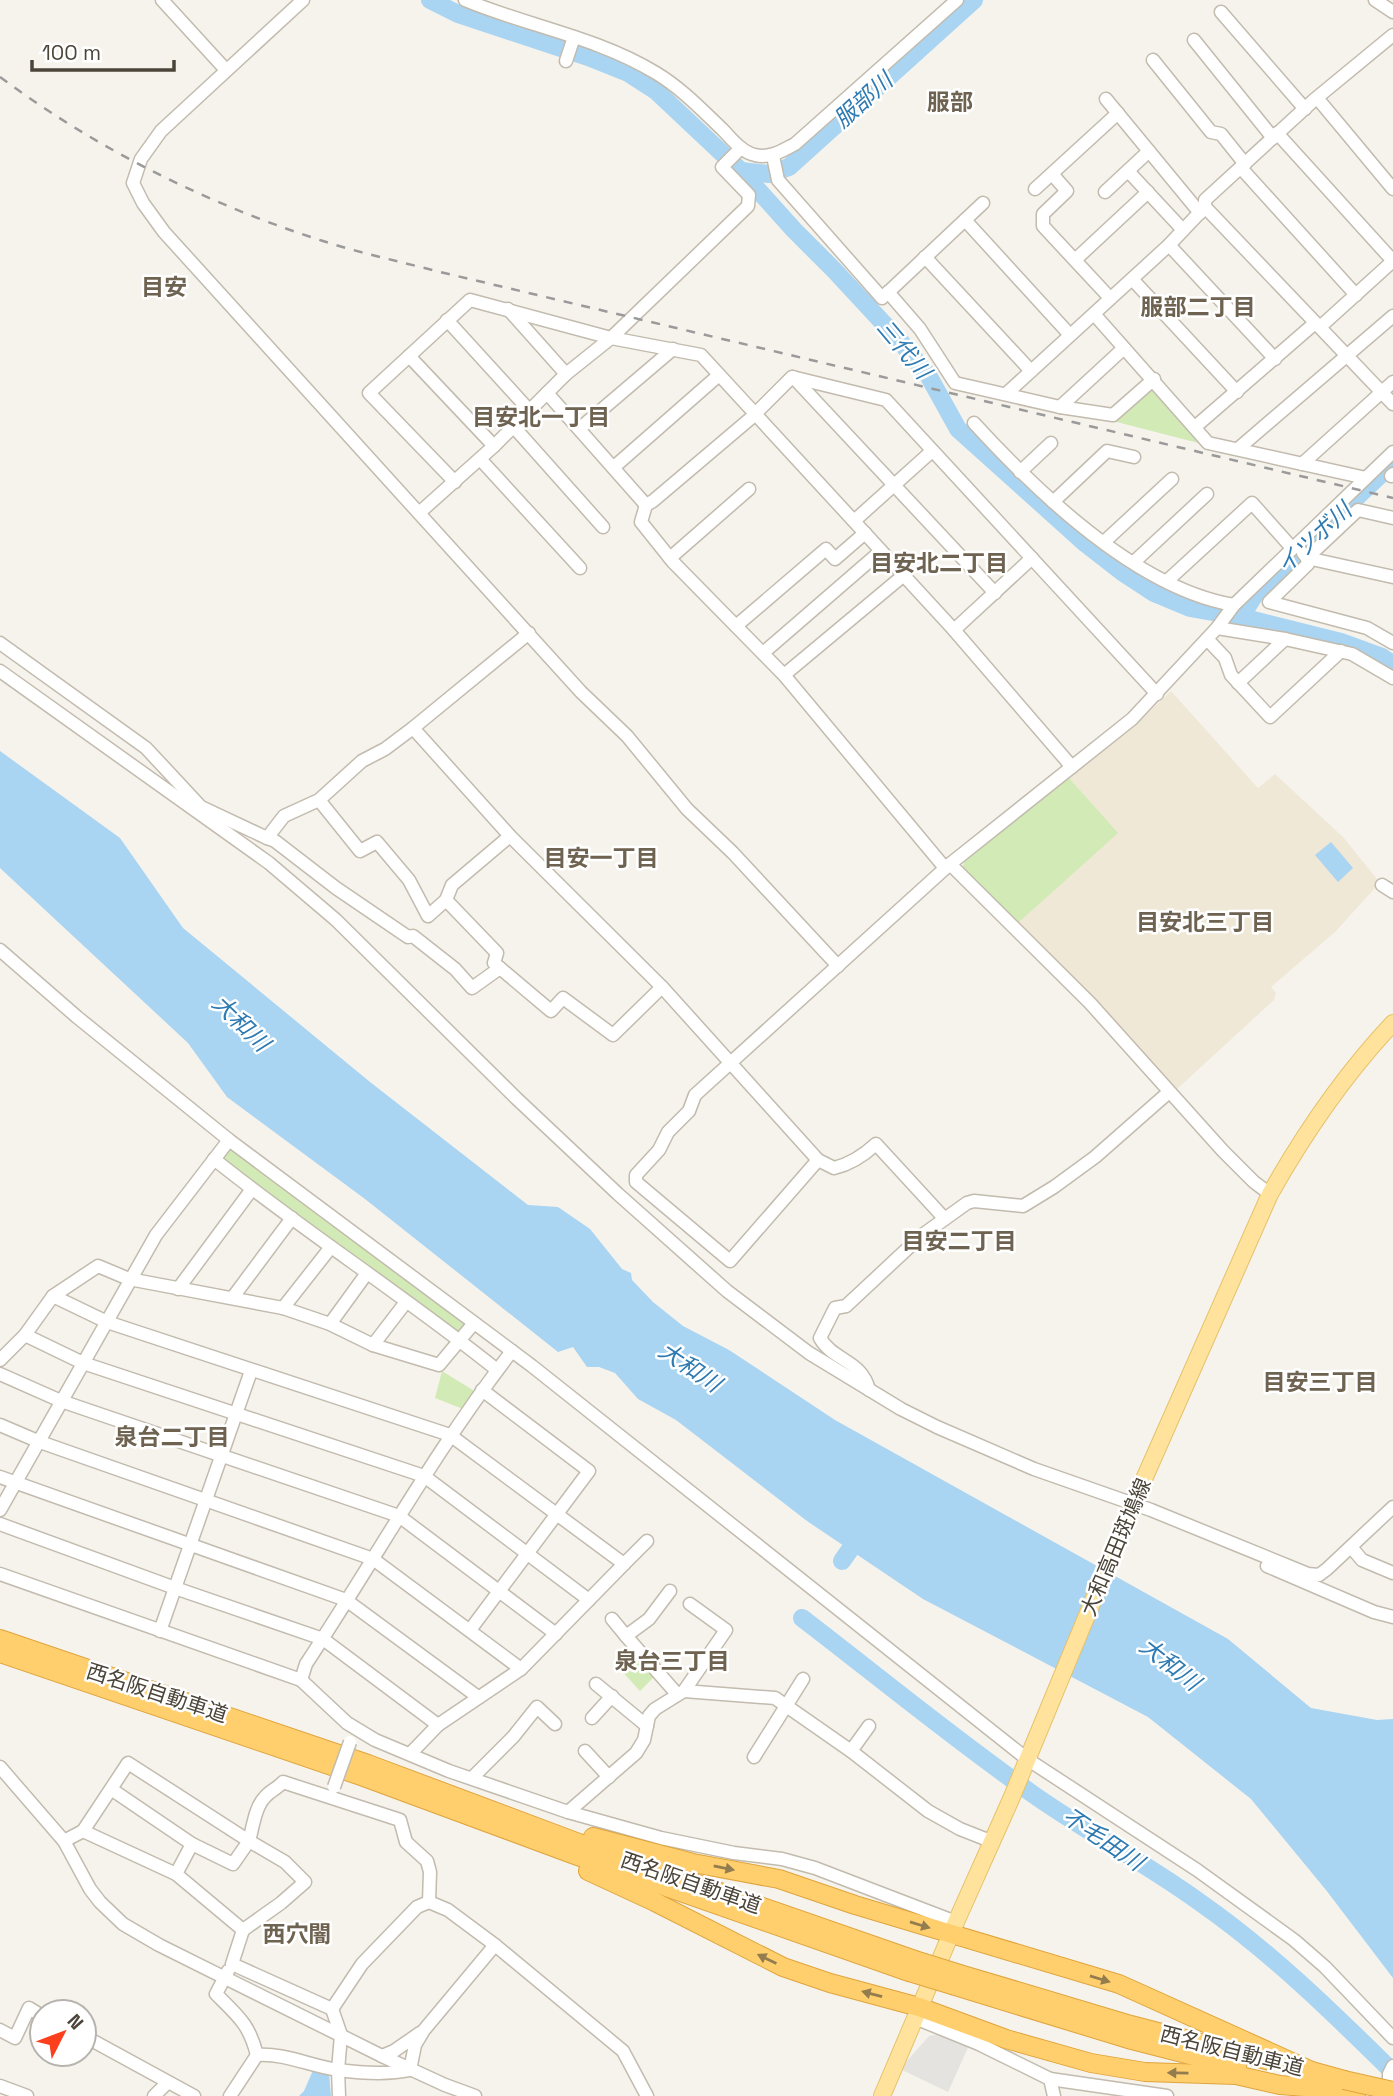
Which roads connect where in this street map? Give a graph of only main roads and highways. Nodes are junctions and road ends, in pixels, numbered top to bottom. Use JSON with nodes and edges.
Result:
{"nodes":[{"id":1,"x":1393,"y":1023,"type":"edge"},
{"id":2,"x":0,"y":1639,"type":"edge"},
{"id":3,"x":0,"y":1653,"type":"edge"},
{"id":4,"x":467,"y":1808,"type":"junction"},
{"id":5,"x":953,"y":1928,"type":"junction"},
{"id":6,"x":917,"y":2012,"type":"junction"},
{"id":7,"x":1392,"y":2077,"type":"edge"},
{"id":8,"x":1316,"y":2080,"type":"junction"},
{"id":9,"x":1347,"y":2089,"type":"edge"},
{"id":10,"x":882,"y":2096,"type":"edge"}],
"edges":[{"from":1,"to":5,"type":"main road","name":"大和高田斑鳩線"},
{"from":2,"to":4,"type":"highway","name":"西名阪自動車道"},
{"from":3,"to":4,"type":"highway","name":"西名阪自動車道"},
{"from":4,"to":5,"type":"highway","one_way":true},
{"from":6,"to":4,"type":"highway","one_way":true},
{"from":4,"to":8,"type":"highway","name":"西名阪自動車道","bridge":true},
{"from":5,"to":6,"type":"main road","name":"大和高田斑鳩線"},
{"from":5,"to":8,"type":"highway","one_way":true},
{"from":8,"to":6,"type":"highway","one_way":true},
{"from":6,"to":10,"type":"main road","name":"大和高田斑鳩線"},
{"from":7,"to":9,"type":"highway","name":"西名阪自動車道","bridge":true},
{"from":8,"to":9,"type":"highway","name":"西名阪自動車道"}]}
